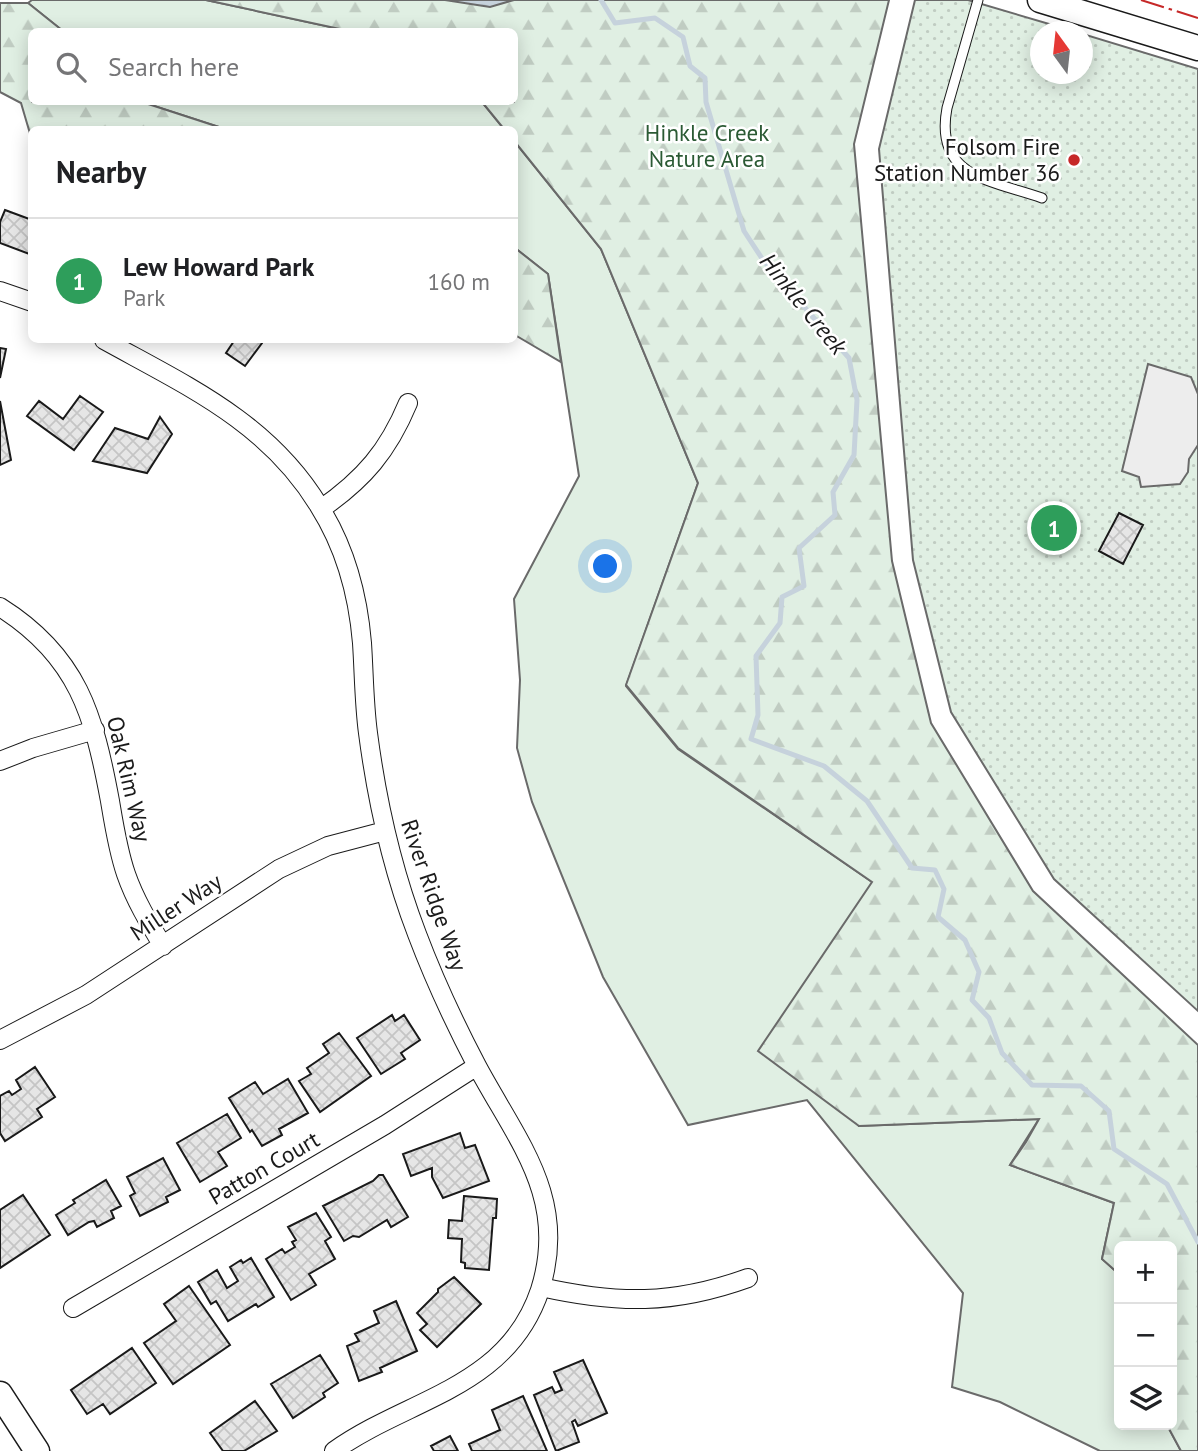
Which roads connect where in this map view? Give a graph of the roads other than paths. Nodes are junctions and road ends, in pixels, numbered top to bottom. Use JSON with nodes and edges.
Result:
{"nodes":[{"id":1,"x":978,"y":0,"type":"edge"},
{"id":2,"x":1040,"y":0,"type":"edge"},
{"id":3,"x":1198,"y":48,"type":"edge"},
{"id":4,"x":1042,"y":198,"type":"dead end"},
{"id":5,"x":0,"y":291,"type":"edge"},
{"id":6,"x":28,"y":301,"type":"edge"},
{"id":7,"x":109,"y":343,"type":"edge"},
{"id":8,"x":408,"y":403,"type":"dead end"},
{"id":9,"x":321,"y":509,"type":"junction"},
{"id":10,"x":0,"y":607,"type":"edge"},
{"id":11,"x":95,"y":730,"type":"junction"},
{"id":12,"x":0,"y":761,"type":"edge"},
{"id":13,"x":385,"y":831,"type":"junction"},
{"id":14,"x":163,"y":946,"type":"junction"},
{"id":15,"x":0,"y":1040,"type":"edge"},
{"id":16,"x":477,"y":1066,"type":"junction"},
{"id":17,"x":748,"y":1278,"type":"dead end"},
{"id":18,"x":541,"y":1287,"type":"junction"},
{"id":19,"x":73,"y":1308,"type":"dead end"},
{"id":20,"x":0,"y":1394,"type":"edge"},
{"id":21,"x":37,"y":1451,"type":"edge"},
{"id":22,"x":334,"y":1451,"type":"edge"}],
"edges":[{"from":1,"to":4,"type":"lane"},
{"from":2,"to":3,"type":"main road"},
{"from":5,"to":6,"type":"street"},
{"from":7,"to":9,"type":"street","name":"River Ridge Way"},
{"from":8,"to":9,"type":"street"},
{"from":9,"to":13,"type":"street","name":"River Ridge Way"},
{"from":10,"to":11,"type":"street","name":"Oak Rim Way"},
{"from":11,"to":12,"type":"street"},
{"from":11,"to":14,"type":"street","name":"Oak Rim Way"},
{"from":13,"to":14,"type":"street","name":"Miller Way"},
{"from":13,"to":16,"type":"street","name":"River Ridge Way"},
{"from":14,"to":15,"type":"street","name":"Miller Way"},
{"from":16,"to":18,"type":"street","name":"River Ridge Way"},
{"from":16,"to":19,"type":"street","name":"Patton Court"},
{"from":17,"to":18,"type":"street"},
{"from":18,"to":22,"type":"street","name":"River Ridge Way"},
{"from":20,"to":21,"type":"main road"}]}
